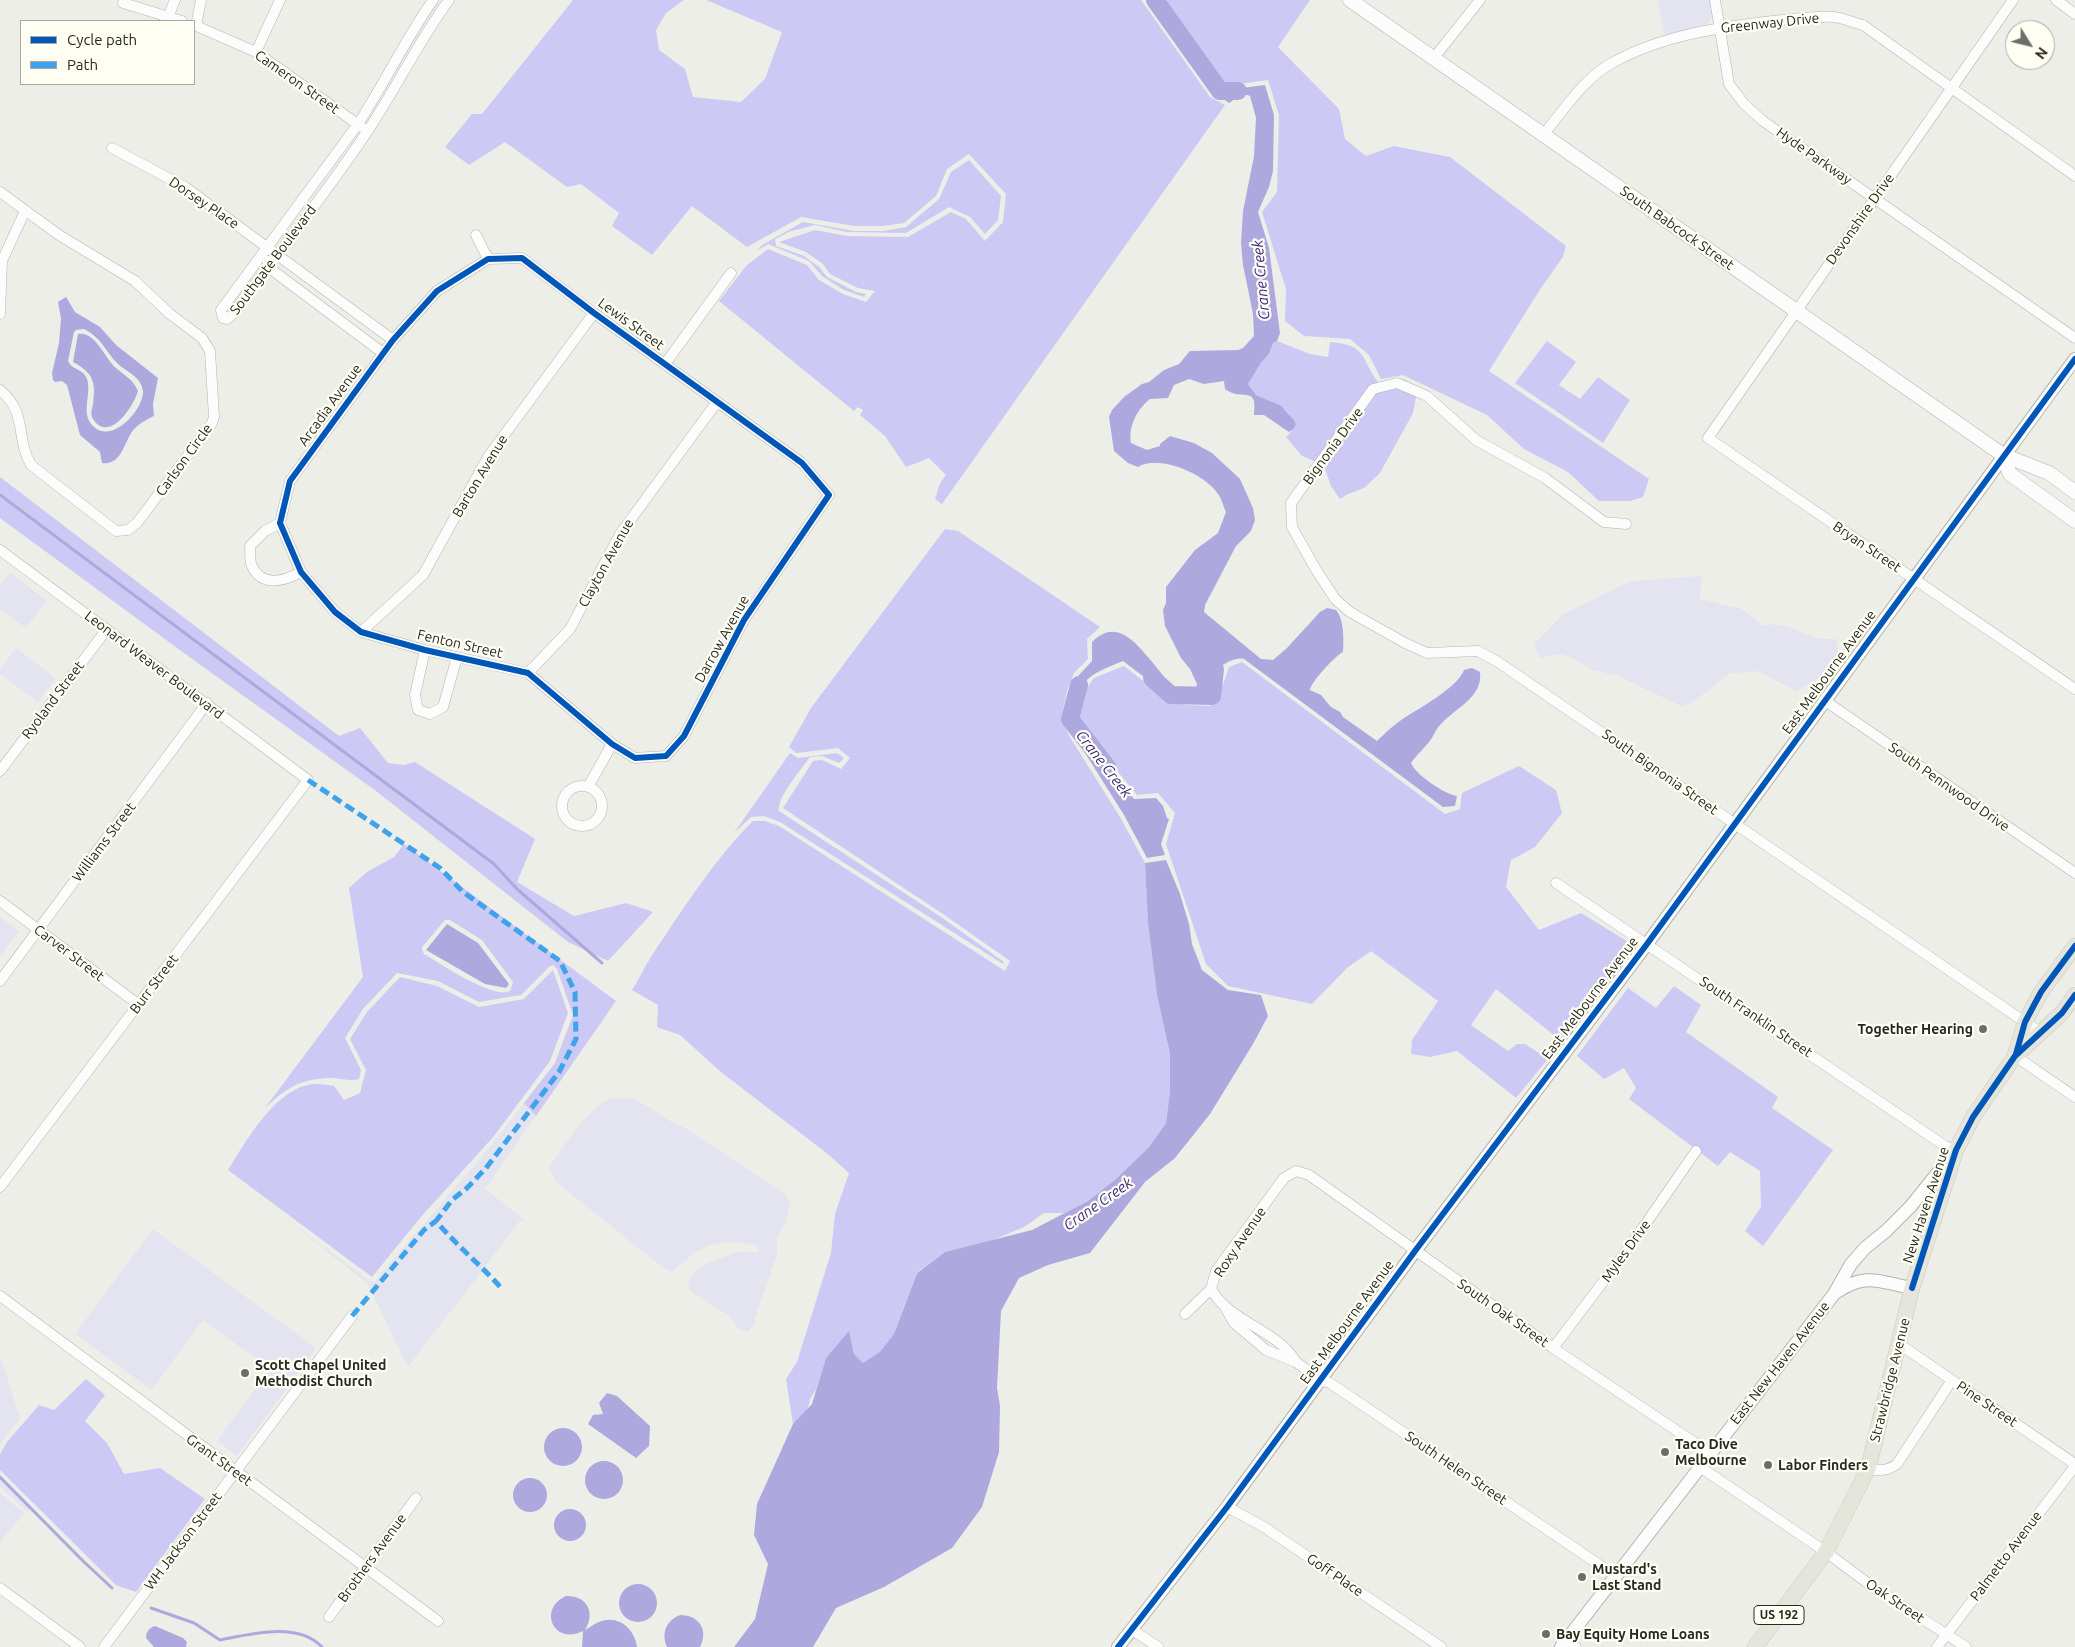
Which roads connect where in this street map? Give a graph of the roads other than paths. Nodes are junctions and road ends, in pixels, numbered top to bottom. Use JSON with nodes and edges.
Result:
{"nodes":[{"id":1,"x":175,"y":0,"type":"edge"},
{"id":2,"x":201,"y":0,"type":"edge"},
{"id":3,"x":280,"y":0,"type":"edge"},
{"id":4,"x":433,"y":0,"type":"edge"},
{"id":5,"x":449,"y":0,"type":"edge"},
{"id":6,"x":1350,"y":0,"type":"edge"},
{"id":7,"x":1480,"y":0,"type":"edge"},
{"id":8,"x":1715,"y":0,"type":"edge"},
{"id":9,"x":2013,"y":0,"type":"edge"},
{"id":10,"x":2056,"y":0,"type":"edge"},
{"id":11,"x":123,"y":3,"type":"dead end"},
{"id":12,"x":2075,"y":14,"type":"edge"},
{"id":13,"x":168,"y":17,"type":"junction"},
{"id":14,"x":178,"y":20,"type":"edge"},
{"id":15,"x":195,"y":26,"type":"edge"},
{"id":16,"x":1719,"y":27,"type":"junction"},
{"id":17,"x":256,"y":52,"type":"junction"},
{"id":18,"x":1433,"y":59,"type":"junction"},
{"id":19,"x":1952,"y":87,"type":"junction"},
{"id":20,"x":358,"y":124,"type":"junction"},
{"id":21,"x":367,"y":132,"type":"junction"},
{"id":22,"x":1544,"y":135,"type":"junction"},
{"id":23,"x":112,"y":148,"type":"dead end"},
{"id":24,"x":2075,"y":176,"type":"edge"},
{"id":25,"x":0,"y":192,"type":"edge"},
{"id":26,"x":1874,"y":199,"type":"junction"},
{"id":27,"x":25,"y":211,"type":"junction"},
{"id":28,"x":476,"y":236,"type":"dead end"},
{"id":29,"x":268,"y":247,"type":"junction"},
{"id":30,"x":278,"y":255,"type":"junction"},
{"id":31,"x":488,"y":259,"type":"junction"},
{"id":32,"x":268,"y":268,"type":"junction"},
{"id":33,"x":732,"y":273,"type":"dead end"},
{"id":34,"x":1796,"y":311,"type":"junction"},
{"id":35,"x":594,"y":313,"type":"junction"},
{"id":36,"x":0,"y":314,"type":"edge"},
{"id":37,"x":2075,"y":338,"type":"edge"},
{"id":38,"x":393,"y":340,"type":"junction"},
{"id":39,"x":383,"y":353,"type":"junction"},
{"id":40,"x":2075,"y":359,"type":"edge"},
{"id":41,"x":665,"y":364,"type":"junction"},
{"id":42,"x":0,"y":390,"type":"edge"},
{"id":43,"x":717,"y":402,"type":"junction"},
{"id":44,"x":1708,"y":438,"type":"joint"},
{"id":45,"x":2003,"y":455,"type":"junction"},
{"id":46,"x":802,"y":463,"type":"joint"},
{"id":47,"x":2075,"y":492,"type":"edge"},
{"id":48,"x":2075,"y":521,"type":"edge"},
{"id":49,"x":280,"y":523,"type":"junction"},
{"id":50,"x":1626,"y":524,"type":"dead end"},
{"id":51,"x":1292,"y":526,"type":"joint"},
{"id":52,"x":2,"y":555,"type":"edge"},
{"id":53,"x":301,"y":572,"type":"junction"},
{"id":54,"x":1913,"y":578,"type":"junction"},
{"id":55,"x":107,"y":629,"type":"junction"},
{"id":56,"x":361,"y":632,"type":"junction"},
{"id":57,"x":425,"y":650,"type":"junction"},
{"id":58,"x":457,"y":657,"type":"junction"},
{"id":59,"x":528,"y":672,"type":"junction"},
{"id":60,"x":2075,"y":689,"type":"edge"},
{"id":61,"x":1824,"y":700,"type":"junction"},
{"id":62,"x":207,"y":703,"type":"junction"},
{"id":63,"x":612,"y":744,"type":"junction"},
{"id":64,"x":636,"y":758,"type":"joint"},
{"id":65,"x":0,"y":771,"type":"edge"},
{"id":66,"x":308,"y":780,"type":"joint"},
{"id":67,"x":588,"y":787,"type":"dead end"},
{"id":68,"x":1734,"y":823,"type":"junction"},
{"id":69,"x":2075,"y":873,"type":"edge"},
{"id":70,"x":1556,"y":884,"type":"dead end"},
{"id":71,"x":0,"y":901,"type":"edge"},
{"id":72,"x":39,"y":930,"type":"junction"},
{"id":73,"x":1647,"y":944,"type":"junction"},
{"id":74,"x":2075,"y":946,"type":"edge"},
{"id":75,"x":0,"y":981,"type":"edge"},
{"id":76,"x":2075,"y":995,"type":"edge"},
{"id":77,"x":139,"y":1005,"type":"junction"},
{"id":78,"x":2025,"y":1022,"type":"junction"},
{"id":79,"x":2041,"y":1033,"type":"junction"},
{"id":80,"x":2015,"y":1056,"type":"junction"},
{"id":81,"x":2075,"y":1097,"type":"edge"},
{"id":82,"x":1956,"y":1150,"type":"junction"},
{"id":83,"x":1696,"y":1151,"type":"dead end"},
{"id":84,"x":1296,"y":1172,"type":"joint"},
{"id":85,"x":0,"y":1187,"type":"edge"},
{"id":86,"x":1415,"y":1251,"type":"junction"},
{"id":87,"x":1912,"y":1288,"type":"junction"},
{"id":88,"x":1211,"y":1289,"type":"junction"},
{"id":89,"x":1834,"y":1294,"type":"junction"},
{"id":90,"x":0,"y":1296,"type":"edge"},
{"id":91,"x":1185,"y":1314,"type":"dead end"},
{"id":92,"x":352,"y":1316,"type":"dead end"},
{"id":93,"x":1899,"y":1344,"type":"junction"},
{"id":94,"x":1553,"y":1348,"type":"junction"},
{"id":95,"x":1320,"y":1380,"type":"junction"},
{"id":96,"x":1952,"y":1380,"type":"junction"},
{"id":97,"x":1710,"y":1453,"type":"junction"},
{"id":98,"x":2075,"y":1465,"type":"edge"},
{"id":99,"x":1700,"y":1467,"type":"junction"},
{"id":100,"x":1868,"y":1469,"type":"junction"},
{"id":101,"x":235,"y":1472,"type":"junction"},
{"id":102,"x":416,"y":1498,"type":"dead end"},
{"id":103,"x":1227,"y":1507,"type":"junction"},
{"id":104,"x":1826,"y":1552,"type":"junction"},
{"id":105,"x":365,"y":1568,"type":"junction"},
{"id":106,"x":1616,"y":1576,"type":"junction"},
{"id":107,"x":0,"y":1588,"type":"edge"},
{"id":108,"x":329,"y":1618,"type":"dead end"},
{"id":109,"x":438,"y":1622,"type":"dead end"},
{"id":110,"x":1131,"y":1629,"type":"junction"},
{"id":111,"x":1947,"y":1634,"type":"junction"},
{"id":112,"x":109,"y":1645,"type":"edge"},
{"id":113,"x":1568,"y":1645,"type":"edge"},
{"id":114,"x":80,"y":1647,"type":"edge"},
{"id":115,"x":1118,"y":1647,"type":"edge"},
{"id":116,"x":1158,"y":1647,"type":"edge"},
{"id":117,"x":1441,"y":1647,"type":"edge"},
{"id":118,"x":1755,"y":1647,"type":"edge"},
{"id":119,"x":1938,"y":1647,"type":"edge"},
{"id":120,"x":1966,"y":1647,"type":"edge"}],
"edges":[{"from":1,"to":13,"type":"street"},
{"from":2,"to":15,"type":"street","name":"Cameron Street"},
{"from":3,"to":17,"type":"street"},
{"from":4,"to":20,"type":"street","name":"Southgate Boulevard"},
{"from":5,"to":21,"type":"street","name":"Southgate Boulevard"},
{"from":6,"to":18,"type":"main road","name":"South Babcock Street"},
{"from":7,"to":18,"type":"street"},
{"from":8,"to":16,"type":"street","name":"Hyde Parkway"},
{"from":9,"to":19,"type":"street","name":"Devonshire Drive"},
{"from":10,"to":12,"type":"street"},
{"from":11,"to":13,"type":"street"},
{"from":13,"to":14,"type":"street"},
{"from":15,"to":17,"type":"street","name":"Cameron Street"},
{"from":16,"to":19,"type":"street","name":"Greenway Drive"},
{"from":16,"to":22,"type":"street","name":"Greenway Drive"},
{"from":16,"to":26,"type":"street","name":"Hyde Parkway"},
{"from":17,"to":20,"type":"street","name":"Cameron Street"},
{"from":18,"to":22,"type":"main road","name":"South Babcock Street"},
{"from":19,"to":24,"type":"street","name":"Greenway Drive"},
{"from":19,"to":26,"type":"street","name":"Devonshire Drive"},
{"from":20,"to":21,"type":"street","name":"Cameron Street"},
{"from":20,"to":29,"type":"street","name":"Southgate Boulevard"},
{"from":21,"to":30,"type":"street","name":"Southgate Boulevard"},
{"from":22,"to":34,"type":"main road","name":"South Babcock Street"},
{"from":23,"to":29,"type":"street","name":"Dorsey Place"},
{"from":25,"to":27,"type":"street","name":"Carlson Circle"},
{"from":26,"to":34,"type":"street","name":"Devonshire Drive"},
{"from":26,"to":37,"type":"street","name":"Hyde Parkway"},
{"from":27,"to":36,"type":"street"},
{"from":27,"to":42,"type":"street","name":"Carlson Circle"},
{"from":28,"to":31,"type":"street"},
{"from":29,"to":30,"type":"street","name":"Dorsey Place"},
{"from":29,"to":32,"type":"street"},
{"from":29,"to":32,"type":"street","name":"Southgate Boulevard"},
{"from":30,"to":32,"type":"street","name":"Southgate Boulevard"},
{"from":30,"to":38,"type":"street","name":"Dorsey Place"},
{"from":31,"to":35,"type":"street","name":"Lewis Street"},
{"from":31,"to":38,"type":"street","name":"Arcadia Avenue"},
{"from":32,"to":39,"type":"street"},
{"from":33,"to":41,"type":"street"},
{"from":34,"to":44,"type":"street","name":"Devonshire Drive"},
{"from":34,"to":45,"type":"main road","name":"South Babcock Street"},
{"from":35,"to":41,"type":"street","name":"Lewis Street"},
{"from":35,"to":56,"type":"street","name":"Barton Avenue"},
{"from":38,"to":39,"type":"street","name":"Arcadia Avenue"},
{"from":39,"to":49,"type":"street","name":"Arcadia Avenue"},
{"from":40,"to":45,"type":"street","name":"East Melbourne Avenue"},
{"from":41,"to":43,"type":"street","name":"Lewis Street"},
{"from":43,"to":46,"type":"street","name":"Lewis Street"},
{"from":43,"to":59,"type":"street","name":"Clayton Avenue"},
{"from":44,"to":54,"type":"street","name":"Bryan Street"},
{"from":45,"to":47,"type":"main road","name":"South Babcock Street"},
{"from":45,"to":48,"type":"main road","name":"South Babcock Street"},
{"from":45,"to":54,"type":"street","name":"East Melbourne Avenue"},
{"from":46,"to":64,"type":"street","name":"Darrow Avenue"},
{"from":49,"to":53,"type":"street","name":"Fenton Street"},
{"from":49,"to":53,"type":"street"},
{"from":50,"to":51,"type":"street","name":"Bignonia Drive"},
{"from":51,"to":68,"type":"street","name":"South Bignonia Street"},
{"from":52,"to":55,"type":"street","name":"Leonard Weaver Boulevard"},
{"from":53,"to":56,"type":"street","name":"Fenton Street"},
{"from":54,"to":60,"type":"street","name":"Bryan Street"},
{"from":54,"to":61,"type":"street","name":"East Melbourne Avenue"},
{"from":55,"to":62,"type":"street","name":"Leonard Weaver Boulevard"},
{"from":55,"to":65,"type":"street","name":"Ryoland Street"},
{"from":56,"to":57,"type":"street","name":"Fenton Street"},
{"from":57,"to":58,"type":"street","name":"Fenton Street"},
{"from":57,"to":58,"type":"street"},
{"from":58,"to":59,"type":"street","name":"Fenton Street"},
{"from":59,"to":63,"type":"street","name":"Fenton Street"},
{"from":61,"to":68,"type":"street","name":"East Melbourne Avenue"},
{"from":61,"to":69,"type":"street","name":"South Pennwood Drive"},
{"from":62,"to":66,"type":"street","name":"Leonard Weaver Boulevard"},
{"from":62,"to":72,"type":"street","name":"Williams Street"},
{"from":63,"to":64,"type":"street","name":"Fenton Street"},
{"from":63,"to":67,"type":"street"},
{"from":66,"to":77,"type":"street","name":"Burr Street"},
{"from":68,"to":73,"type":"street","name":"East Melbourne Avenue"},
{"from":68,"to":78,"type":"street","name":"South Bignonia Street"},
{"from":70,"to":73,"type":"street","name":"South Franklin Street"},
{"from":71,"to":72,"type":"street","name":"Carver Street"},
{"from":72,"to":75,"type":"street","name":"Williams Street"},
{"from":72,"to":77,"type":"street","name":"Carver Street"},
{"from":73,"to":82,"type":"street","name":"South Franklin Street"},
{"from":73,"to":86,"type":"street","name":"East Melbourne Avenue"},
{"from":74,"to":78,"type":"main road","name":"New Haven Avenue","number":"US 192"},
{"from":76,"to":79,"type":"main road","name":"New Haven Avenue","number":"US 192"},
{"from":77,"to":85,"type":"street","name":"Burr Street"},
{"from":78,"to":79,"type":"street","name":"South Bignonia Street"},
{"from":78,"to":80,"type":"main road","name":"New Haven Avenue","number":"US 192"},
{"from":79,"to":80,"type":"main road","name":"New Haven Avenue","number":"US 192"},
{"from":80,"to":81,"type":"street"},
{"from":80,"to":82,"type":"main road","name":"New Haven Avenue","number":"US 192"},
{"from":82,"to":87,"type":"main road","name":"New Haven Avenue","number":"US 192"},
{"from":82,"to":89,"type":"street","name":"East New Haven Avenue"},
{"from":83,"to":94,"type":"street","name":"Myles Drive"},
{"from":84,"to":86,"type":"street","name":"South Oak Street"},
{"from":84,"to":88,"type":"street","name":"Roxy Avenue"},
{"from":86,"to":94,"type":"street","name":"South Oak Street"},
{"from":86,"to":95,"type":"street","name":"East Melbourne Avenue"},
{"from":87,"to":89,"type":"street","name":"East New Haven Avenue"},
{"from":87,"to":93,"type":"main road","name":"Strawbridge Avenue","number":"US 192"},
{"from":88,"to":91,"type":"street","name":"Roxy Avenue"},
{"from":88,"to":95,"type":"street","name":"South Helen Street"},
{"from":89,"to":97,"type":"street","name":"East New Haven Avenue"},
{"from":90,"to":101,"type":"street","name":"Grant Street"},
{"from":92,"to":101,"type":"street","name":"WH Jackson Street"},
{"from":93,"to":96,"type":"street","name":"Pine Street"},
{"from":93,"to":100,"type":"main road","name":"Strawbridge Avenue","number":"US 192"},
{"from":94,"to":97,"type":"street","name":"South Oak Street"},
{"from":95,"to":103,"type":"street","name":"East Melbourne Avenue"},
{"from":95,"to":106,"type":"street","name":"South Helen Street"},
{"from":96,"to":98,"type":"street","name":"Pine Street"},
{"from":96,"to":100,"type":"street"},
{"from":97,"to":99,"type":"street","name":"East New Haven Avenue"},
{"from":98,"to":111,"type":"street","name":"Palmetto Avenue"},
{"from":99,"to":104,"type":"street"},
{"from":99,"to":106,"type":"street","name":"East New Haven Avenue"},
{"from":100,"to":104,"type":"main road","name":"Strawbridge Avenue","number":"US 192"},
{"from":101,"to":105,"type":"street","name":"Grant Street"},
{"from":101,"to":112,"type":"street","name":"WH Jackson Street"},
{"from":102,"to":105,"type":"street","name":"Brothers Avenue"},
{"from":103,"to":110,"type":"street","name":"East Melbourne Avenue"},
{"from":103,"to":117,"type":"street","name":"Goff Place"},
{"from":104,"to":111,"type":"street","name":"Oak Street"},
{"from":104,"to":118,"type":"main road","name":"Strawbridge Avenue","number":"US 192"},
{"from":105,"to":108,"type":"street","name":"Brothers Avenue"},
{"from":105,"to":109,"type":"street","name":"Grant Street"},
{"from":106,"to":113,"type":"street","name":"East New Haven Avenue"},
{"from":107,"to":114,"type":"street"},
{"from":110,"to":115,"type":"street","name":"East Melbourne Avenue"},
{"from":110,"to":116,"type":"street"},
{"from":111,"to":119,"type":"street","name":"Palmetto Avenue"},
{"from":111,"to":120,"type":"street","name":"Oak Street"}]}
